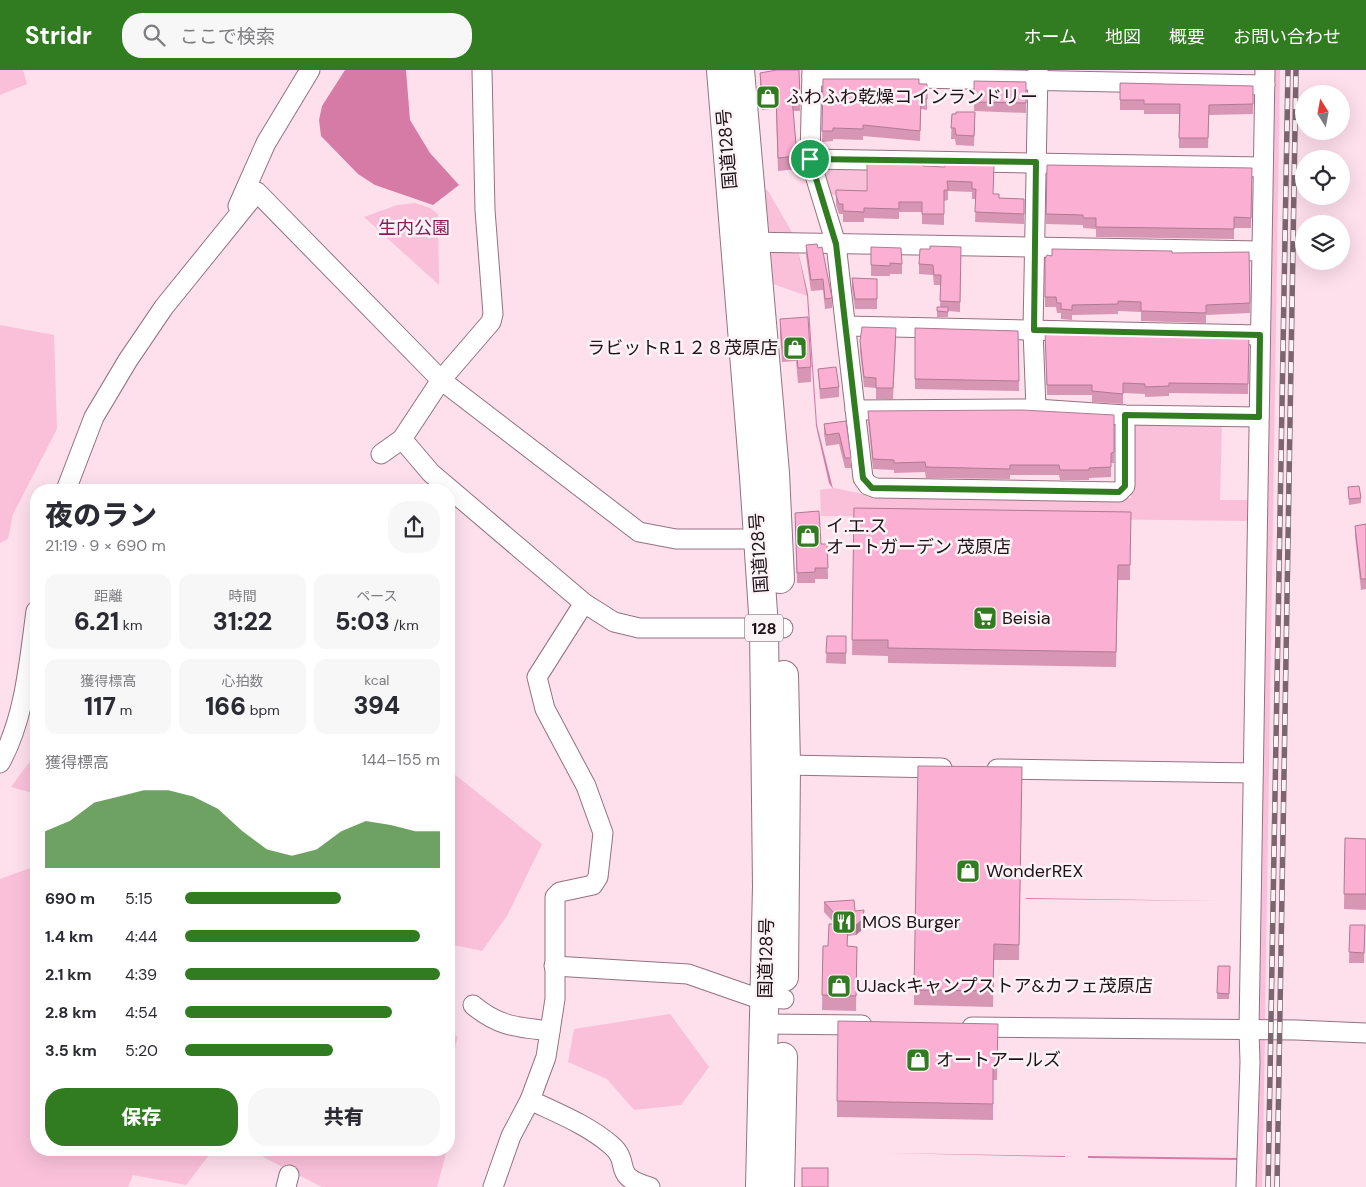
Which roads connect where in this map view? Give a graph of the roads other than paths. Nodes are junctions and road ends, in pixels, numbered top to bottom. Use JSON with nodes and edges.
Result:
{"nodes":[{"id":1,"x":310,"y":70,"type":"edge"},
{"id":2,"x":482,"y":70,"type":"edge"},
{"id":3,"x":721,"y":70,"type":"edge"},
{"id":4,"x":740,"y":70,"type":"edge"},
{"id":5,"x":812,"y":73,"type":"edge"},
{"id":6,"x":1038,"y":75,"type":"edge"},
{"id":7,"x":1265,"y":77,"type":"edge"},
{"id":8,"x":810,"y":159,"type":"junction"},
{"id":9,"x":1036,"y":162,"type":"junction"},
{"id":10,"x":1263,"y":167,"type":"junction"},
{"id":11,"x":227,"y":230,"type":"junction"},
{"id":12,"x":745,"y":242,"type":"junction"},
{"id":13,"x":836,"y":244,"type":"junction"},
{"id":14,"x":1034,"y":246,"type":"junction"},
{"id":15,"x":1261,"y":251,"type":"junction"},
{"id":16,"x":846,"y":326,"type":"junction"},
{"id":17,"x":1034,"y":330,"type":"junction"},
{"id":18,"x":1260,"y":335,"type":"junction"},
{"id":19,"x":441,"y":380,"type":"junction"},
{"id":20,"x":1036,"y":409,"type":"junction"},
{"id":21,"x":855,"y":410,"type":"junction"},
{"id":22,"x":1125,"y":415,"type":"junction"},
{"id":23,"x":1259,"y":417,"type":"junction"},
{"id":24,"x":402,"y":439,"type":"junction"},
{"id":25,"x":381,"y":454,"type":"dead end"},
{"id":26,"x":68,"y":484,"type":"edge"},
{"id":27,"x":444,"y":484,"type":"edge"},
{"id":28,"x":455,"y":493,"type":"edge"},
{"id":29,"x":759,"y":538,"type":"junction"},
{"id":30,"x":584,"y":603,"type":"junction"},
{"id":31,"x":773,"y":628,"type":"junction"},
{"id":32,"x":30,"y":654,"type":"edge"},
{"id":33,"x":0,"y":763,"type":"edge"},
{"id":34,"x":786,"y":765,"type":"junction"},
{"id":35,"x":962,"y":768,"type":"edge"},
{"id":36,"x":980,"y":768,"type":"edge"},
{"id":37,"x":1253,"y":773,"type":"junction"},
{"id":38,"x":554,"y":966,"type":"junction"},
{"id":39,"x":473,"y":1005,"type":"dead end"},
{"id":40,"x":774,"y":1011,"type":"junction"},
{"id":41,"x":880,"y":1026,"type":"edge"},
{"id":42,"x":950,"y":1026,"type":"edge"},
{"id":43,"x":1249,"y":1030,"type":"junction"},
{"id":44,"x":550,"y":1032,"type":"junction"},
{"id":45,"x":1366,"y":1033,"type":"edge"},
{"id":46,"x":530,"y":1100,"type":"junction"},
{"id":47,"x":493,"y":1187,"type":"edge"},
{"id":48,"x":650,"y":1187,"type":"edge"},
{"id":49,"x":760,"y":1187,"type":"edge"},
{"id":50,"x":780,"y":1187,"type":"edge"},
{"id":51,"x":1246,"y":1187,"type":"edge"}],
"edges":[{"from":1,"to":11,"type":"street"},
{"from":2,"to":19,"type":"street"},
{"from":3,"to":12,"type":"highway","name":"国道128号","number":"128"},
{"from":4,"to":12,"type":"highway","name":"国道128号","number":"128"},
{"from":5,"to":6,"type":"street"},
{"from":5,"to":8,"type":"street"},
{"from":6,"to":7,"type":"street"},
{"from":6,"to":9,"type":"street"},
{"from":7,"to":10,"type":"street"},
{"from":8,"to":9,"type":"street"},
{"from":8,"to":13,"type":"street"},
{"from":9,"to":10,"type":"street"},
{"from":9,"to":14,"type":"street"},
{"from":10,"to":15,"type":"street"},
{"from":11,"to":19,"type":"street"},
{"from":11,"to":26,"type":"street"},
{"from":12,"to":13,"type":"street"},
{"from":12,"to":29,"type":"highway","name":"国道128号","number":"128"},
{"from":12,"to":31,"type":"highway","name":"国道128号","number":"128"},
{"from":13,"to":14,"type":"street"},
{"from":13,"to":16,"type":"street"},
{"from":14,"to":15,"type":"street"},
{"from":14,"to":17,"type":"street"},
{"from":15,"to":18,"type":"street"},
{"from":16,"to":17,"type":"street"},
{"from":16,"to":21,"type":"street"},
{"from":17,"to":18,"type":"street"},
{"from":17,"to":20,"type":"street"},
{"from":18,"to":23,"type":"street"},
{"from":19,"to":24,"type":"street"},
{"from":19,"to":29,"type":"street"},
{"from":20,"to":21,"type":"street"},
{"from":20,"to":22,"type":"street"},
{"from":21,"to":22,"type":"street"},
{"from":22,"to":23,"type":"street"},
{"from":23,"to":37,"type":"street"},
{"from":24,"to":25,"type":"street"},
{"from":24,"to":27,"type":"street"},
{"from":28,"to":30,"type":"street"},
{"from":29,"to":31,"type":"highway","name":"国道128号","number":"128"},
{"from":30,"to":31,"type":"street"},
{"from":30,"to":38,"type":"street"},
{"from":31,"to":34,"type":"highway","name":"国道128号","number":"128"},
{"from":31,"to":40,"type":"highway","name":"国道128号","number":"128"},
{"from":32,"to":33,"type":"street"},
{"from":34,"to":35,"type":"street"},
{"from":34,"to":40,"type":"highway","name":"国道128号","number":"128"},
{"from":36,"to":37,"type":"street"},
{"from":37,"to":43,"type":"street"},
{"from":38,"to":40,"type":"street"},
{"from":38,"to":44,"type":"street"},
{"from":39,"to":44,"type":"street"},
{"from":40,"to":41,"type":"street"},
{"from":40,"to":49,"type":"highway","name":"国道128号","number":"128"},
{"from":40,"to":50,"type":"highway","name":"国道128号","number":"128"},
{"from":42,"to":43,"type":"street"},
{"from":43,"to":45,"type":"street"},
{"from":43,"to":51,"type":"street"},
{"from":44,"to":46,"type":"street"},
{"from":46,"to":47,"type":"street"},
{"from":46,"to":48,"type":"street"}]}
